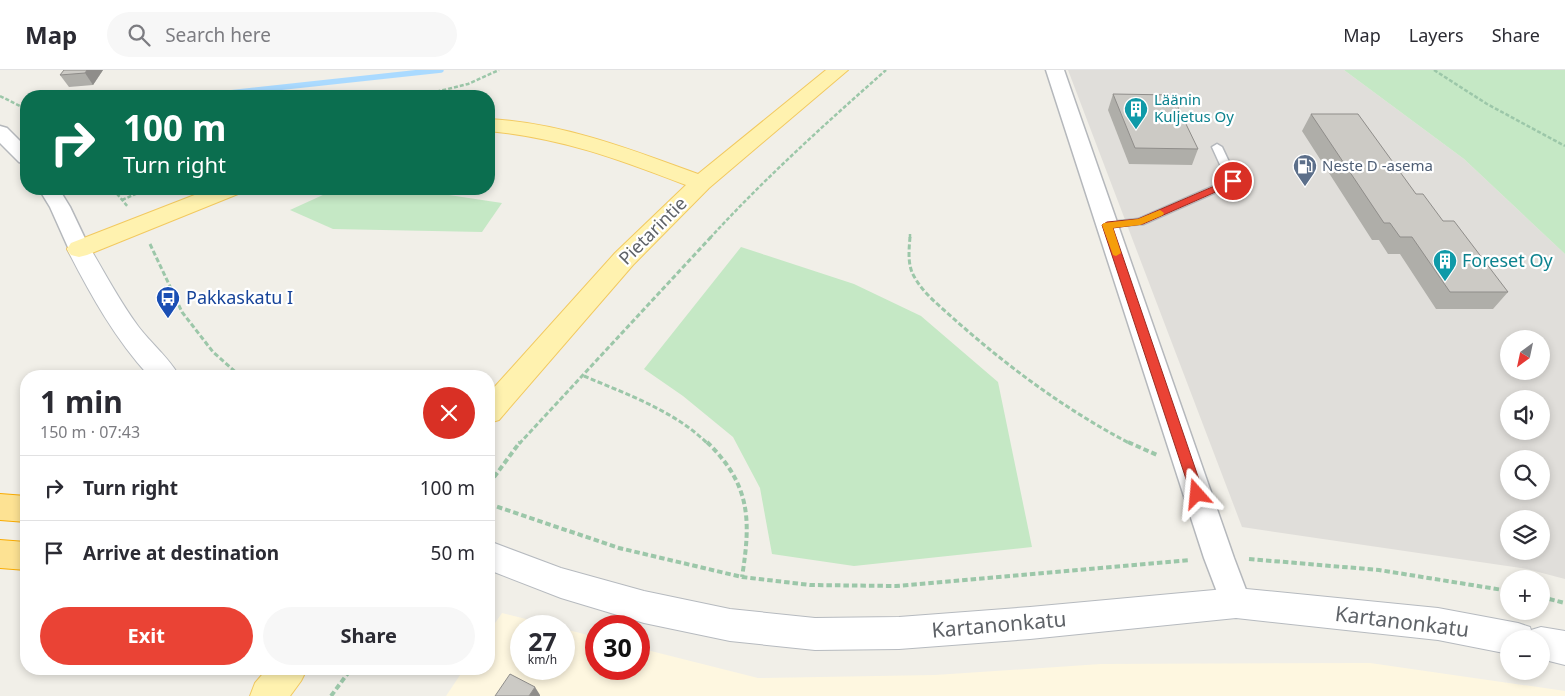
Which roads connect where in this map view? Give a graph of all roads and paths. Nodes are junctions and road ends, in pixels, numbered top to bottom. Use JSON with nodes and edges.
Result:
{"nodes":[{"id":1,"x":499,"y":70,"type":"edge"},
{"id":2,"x":838,"y":70,"type":"edge"},
{"id":3,"x":886,"y":70,"type":"edge"},
{"id":4,"x":1055,"y":70,"type":"edge"},
{"id":5,"x":1434,"y":70,"type":"edge"},
{"id":6,"x":444,"y":90,"type":"edge"},
{"id":7,"x":0,"y":96,"type":"edge"},
{"id":8,"x":20,"y":106,"type":"edge"},
{"id":9,"x":495,"y":126,"type":"edge"},
{"id":10,"x":0,"y":132,"type":"edge"},
{"id":11,"x":1565,"y":146,"type":"edge"},
{"id":12,"x":1216,"y":147,"type":"dead end"},
{"id":13,"x":20,"y":152,"type":"edge"},
{"id":14,"x":701,"y":183,"type":"junction"},
{"id":15,"x":53,"y":195,"type":"edge"},
{"id":16,"x":118,"y":195,"type":"edge"},
{"id":17,"x":133,"y":195,"type":"edge"},
{"id":18,"x":215,"y":195,"type":"edge"},
{"id":19,"x":122,"y":200,"type":"junction"},
{"id":20,"x":141,"y":224,"type":"junction"},
{"id":21,"x":1107,"y":225,"type":"junction"},
{"id":22,"x":910,"y":232,"type":"dead end"},
{"id":23,"x":79,"y":249,"type":"junction"},
{"id":24,"x":160,"y":370,"type":"edge"},
{"id":25,"x":233,"y":370,"type":"edge"},
{"id":26,"x":584,"y":376,"type":"junction"},
{"id":27,"x":495,"y":405,"type":"edge"},
{"id":28,"x":1187,"y":462,"type":"junction"},
{"id":29,"x":495,"y":476,"type":"edge"},
{"id":30,"x":495,"y":506,"type":"edge"},
{"id":31,"x":0,"y":507,"type":"edge"},
{"id":32,"x":20,"y":509,"type":"edge"},
{"id":33,"x":0,"y":554,"type":"edge"},
{"id":34,"x":20,"y":556,"type":"edge"},
{"id":35,"x":495,"y":557,"type":"edge"},
{"id":36,"x":1219,"y":558,"type":"junction"},
{"id":37,"x":742,"y":577,"type":"junction"},
{"id":38,"x":1500,"y":589,"type":"edge"},
{"id":39,"x":1550,"y":599,"type":"edge"},
{"id":40,"x":1565,"y":602,"type":"edge"},
{"id":41,"x":1236,"y":604,"type":"junction"},
{"id":42,"x":1500,"y":636,"type":"edge"},
{"id":43,"x":1550,"y":645,"type":"edge"},
{"id":44,"x":1565,"y":648,"type":"edge"},
{"id":45,"x":284,"y":675,"type":"edge"},
{"id":46,"x":347,"y":675,"type":"edge"},
{"id":47,"x":268,"y":696,"type":"edge"},
{"id":48,"x":331,"y":696,"type":"edge"}],
"edges":[{"from":1,"to":6,"type":"path"},
{"from":2,"to":14,"type":"main road","name":"Pietarintie"},
{"from":3,"to":26,"type":"path"},
{"from":4,"to":21,"type":"street"},
{"from":5,"to":11,"type":"path"},
{"from":7,"to":8,"type":"path"},
{"from":9,"to":14,"type":"main road"},
{"from":10,"to":13,"type":"street"},
{"from":12,"to":21,"type":"lane"},
{"from":14,"to":27,"type":"main road","name":"Pietarintie"},
{"from":15,"to":23,"type":"street"},
{"from":16,"to":19,"type":"path"},
{"from":17,"to":19,"type":"path"},
{"from":18,"to":20,"type":"main road"},
{"from":19,"to":20,"type":"path"},
{"from":20,"to":23,"type":"main road"},
{"from":20,"to":25,"type":"path"},
{"from":21,"to":28,"type":"street"},
{"from":22,"to":28,"type":"path"},
{"from":23,"to":24,"type":"main road"},
{"from":26,"to":29,"type":"path"},
{"from":26,"to":37,"type":"path"},
{"from":28,"to":36,"type":"street"},
{"from":30,"to":37,"type":"path"},
{"from":31,"to":32,"type":"highway"},
{"from":33,"to":34,"type":"highway"},
{"from":35,"to":41,"type":"main road","name":"Kartanonkatu"},
{"from":36,"to":37,"type":"path"},
{"from":36,"to":38,"type":"path"},
{"from":36,"to":41,"type":"street"},
{"from":39,"to":40,"type":"path"},
{"from":41,"to":42,"type":"main road","name":"Kartanonkatu"},
{"from":43,"to":44,"type":"main road"},
{"from":45,"to":47,"type":"main road"},
{"from":46,"to":48,"type":"path"}]}
